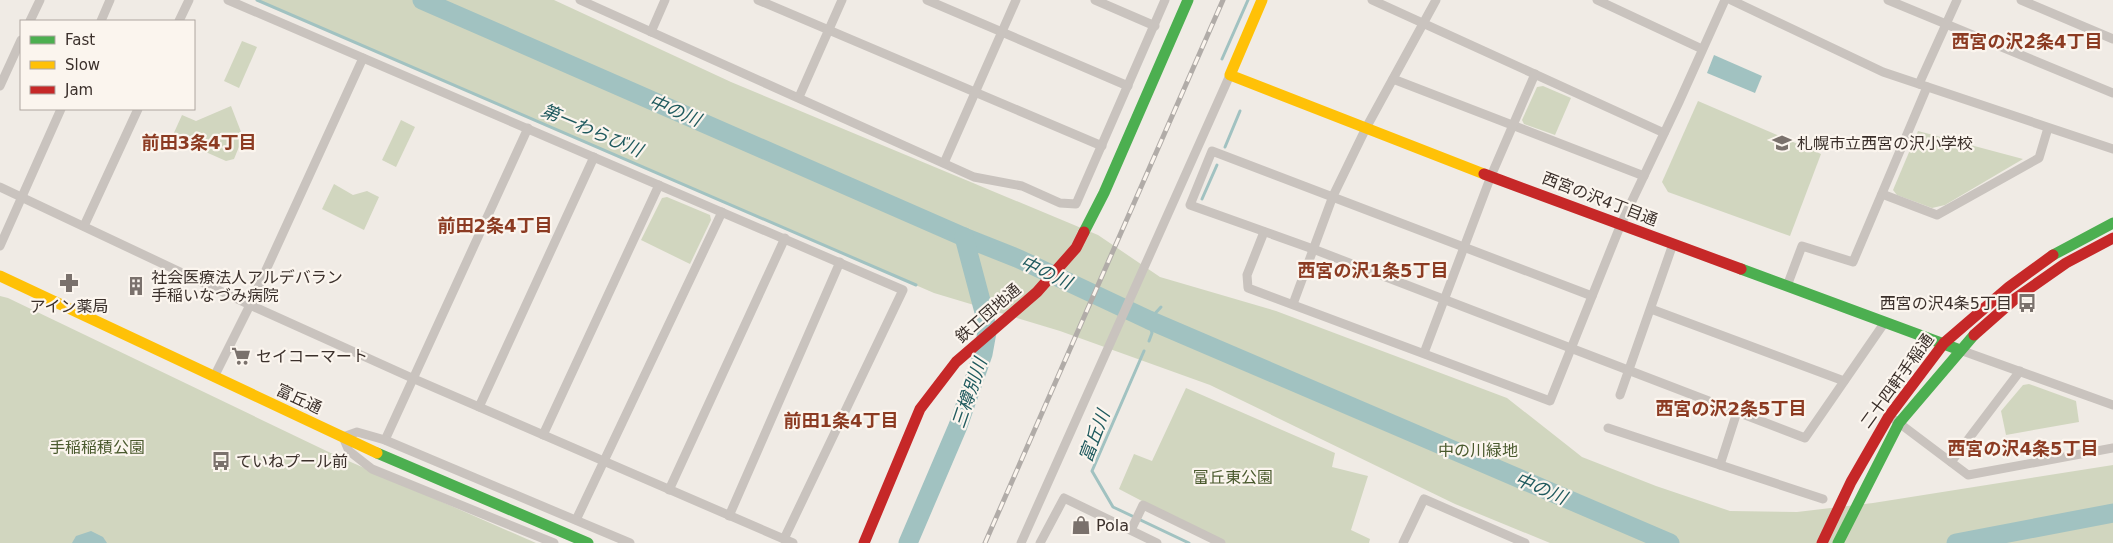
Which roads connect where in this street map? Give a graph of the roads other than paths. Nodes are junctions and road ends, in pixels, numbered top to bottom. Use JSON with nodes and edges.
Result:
{"nodes":[{"id":1,"x":40,"y":0,"type":"edge"},
{"id":2,"x":110,"y":0,"type":"edge"},
{"id":3,"x":188,"y":0,"type":"edge"},
{"id":4,"x":228,"y":0,"type":"edge"},
{"id":5,"x":580,"y":0,"type":"edge"},
{"id":6,"x":665,"y":0,"type":"edge"},
{"id":7,"x":758,"y":0,"type":"edge"},
{"id":8,"x":842,"y":0,"type":"edge"},
{"id":9,"x":927,"y":0,"type":"edge"},
{"id":10,"x":1016,"y":0,"type":"edge"},
{"id":11,"x":1095,"y":0,"type":"edge"},
{"id":12,"x":1165,"y":0,"type":"edge"},
{"id":13,"x":1188,"y":0,"type":"edge"},
{"id":14,"x":1262,"y":0,"type":"edge"},
{"id":15,"x":1372,"y":0,"type":"edge"},
{"id":16,"x":1436,"y":0,"type":"edge"},
{"id":17,"x":1597,"y":0,"type":"edge"},
{"id":18,"x":1725,"y":0,"type":"edge"},
{"id":19,"x":1731,"y":0,"type":"edge"},
{"id":20,"x":1888,"y":0,"type":"edge"},
{"id":21,"x":1957,"y":0,"type":"edge"},
{"id":22,"x":2021,"y":0,"type":"edge"},
{"id":23,"x":30,"y":20,"type":"edge"},
{"id":24,"x":101,"y":20,"type":"edge"},
{"id":25,"x":179,"y":20,"type":"edge"},
{"id":26,"x":1423,"y":23,"type":"junction"},
{"id":27,"x":1946,"y":24,"type":"junction"},
{"id":28,"x":1155,"y":26,"type":"junction"},
{"id":29,"x":829,"y":29,"type":"junction"},
{"id":30,"x":651,"y":32,"type":"junction"},
{"id":31,"x":1002,"y":32,"type":"junction"},
{"id":32,"x":2113,"y":39,"type":"edge"},
{"id":33,"x":20,"y":42,"type":"edge"},
{"id":34,"x":1702,"y":49,"type":"junction"},
{"id":35,"x":363,"y":58,"type":"junction"},
{"id":36,"x":1535,"y":74,"type":"junction"},
{"id":37,"x":1230,"y":75,"type":"junction"},
{"id":38,"x":1393,"y":79,"type":"junction"},
{"id":39,"x":0,"y":86,"type":"edge"},
{"id":40,"x":1128,"y":86,"type":"junction"},
{"id":41,"x":1923,"y":86,"type":"junction"},
{"id":42,"x":975,"y":93,"type":"junction"},
{"id":43,"x":2113,"y":93,"type":"edge"},
{"id":44,"x":799,"y":97,"type":"junction"},
{"id":45,"x":61,"y":110,"type":"edge"},
{"id":46,"x":138,"y":110,"type":"edge"},
{"id":47,"x":1512,"y":125,"type":"junction"},
{"id":48,"x":528,"y":128,"type":"junction"},
{"id":49,"x":1366,"y":128,"type":"junction"},
{"id":50,"x":2048,"y":128,"type":"junction"},
{"id":51,"x":1664,"y":133,"type":"junction"},
{"id":52,"x":1102,"y":146,"type":"junction"},
{"id":53,"x":2113,"y":149,"type":"edge"},
{"id":54,"x":594,"y":157,"type":"junction"},
{"id":55,"x":944,"y":163,"type":"junction"},
{"id":56,"x":1491,"y":176,"type":"junction"},
{"id":57,"x":1644,"y":176,"type":"junction"},
{"id":58,"x":659,"y":184,"type":"junction"},
{"id":59,"x":0,"y":187,"type":"edge"},
{"id":60,"x":1882,"y":194,"type":"junction"},
{"id":61,"x":1333,"y":196,"type":"junction"},
{"id":62,"x":21,"y":197,"type":"junction"},
{"id":63,"x":722,"y":212,"type":"junction"},
{"id":64,"x":2113,"y":222,"type":"edge"},
{"id":65,"x":1620,"y":224,"type":"junction"},
{"id":66,"x":84,"y":226,"type":"junction"},
{"id":67,"x":1264,"y":232,"type":"junction"},
{"id":68,"x":785,"y":238,"type":"junction"},
{"id":69,"x":2113,"y":238,"type":"edge"},
{"id":70,"x":1673,"y":244,"type":"junction"},
{"id":71,"x":0,"y":246,"type":"edge"},
{"id":72,"x":1463,"y":247,"type":"junction"},
{"id":73,"x":1313,"y":249,"type":"junction"},
{"id":74,"x":840,"y":262,"type":"junction"},
{"id":75,"x":0,"y":276,"type":"edge"},
{"id":76,"x":1787,"y":286,"type":"junction"},
{"id":77,"x":1592,"y":296,"type":"junction"},
{"id":78,"x":1443,"y":299,"type":"junction"},
{"id":79,"x":1293,"y":304,"type":"junction"},
{"id":80,"x":250,"y":305,"type":"junction"},
{"id":81,"x":1650,"y":310,"type":"junction"},
{"id":82,"x":1884,"y":322,"type":"junction"},
{"id":83,"x":1944,"y":343,"type":"junction"},
{"id":84,"x":1570,"y":348,"type":"junction"},
{"id":85,"x":1960,"y":350,"type":"junction"},
{"id":86,"x":1424,"y":353,"type":"junction"},
{"id":87,"x":1628,"y":370,"type":"junction"},
{"id":88,"x":2020,"y":371,"type":"junction"},
{"id":89,"x":214,"y":377,"type":"junction"},
{"id":90,"x":412,"y":378,"type":"junction"},
{"id":91,"x":1844,"y":381,"type":"junction"},
{"id":92,"x":1620,"y":395,"type":"dead end"},
{"id":93,"x":2113,"y":405,"type":"edge"},
{"id":94,"x":479,"y":407,"type":"junction"},
{"id":95,"x":1738,"y":412,"type":"junction"},
{"id":96,"x":1889,"y":416,"type":"junction"},
{"id":97,"x":1899,"y":423,"type":"junction"},
{"id":98,"x":1608,"y":428,"type":"dead end"},
{"id":99,"x":543,"y":435,"type":"junction"},
{"id":100,"x":343,"y":437,"type":"junction"},
{"id":101,"x":384,"y":440,"type":"junction"},
{"id":102,"x":2113,"y":448,"type":"edge"},
{"id":103,"x":605,"y":462,"type":"junction"},
{"id":104,"x":1951,"y":462,"type":"junction"},
{"id":105,"x":1720,"y":465,"type":"junction"},
{"id":106,"x":668,"y":490,"type":"junction"},
{"id":107,"x":1823,"y":499,"type":"dead end"},
{"id":108,"x":729,"y":516,"type":"junction"},
{"id":109,"x":576,"y":520,"type":"junction"},
{"id":110,"x":1131,"y":529,"type":"junction"},
{"id":111,"x":784,"y":539,"type":"junction"},
{"id":112,"x":1023,"y":539,"type":"edge"},
{"id":113,"x":1511,"y":541,"type":"edge"},
{"id":114,"x":554,"y":543,"type":"edge"},
{"id":115,"x":588,"y":543,"type":"edge"},
{"id":116,"x":630,"y":543,"type":"edge"},
{"id":117,"x":793,"y":543,"type":"edge"},
{"id":118,"x":864,"y":543,"type":"edge"},
{"id":119,"x":1039,"y":543,"type":"edge"},
{"id":120,"x":1157,"y":543,"type":"edge"},
{"id":121,"x":1221,"y":543,"type":"edge"},
{"id":122,"x":1403,"y":543,"type":"edge"},
{"id":123,"x":1525,"y":543,"type":"edge"},
{"id":124,"x":1822,"y":543,"type":"edge"},
{"id":125,"x":1838,"y":543,"type":"edge"}],
"edges":[{"from":1,"to":23,"type":"street"},
{"from":2,"to":24,"type":"street"},
{"from":3,"to":25,"type":"street"},
{"from":4,"to":35,"type":"street"},
{"from":5,"to":30,"type":"street"},
{"from":6,"to":30,"type":"street"},
{"from":7,"to":29,"type":"street"},
{"from":8,"to":29,"type":"street"},
{"from":9,"to":31,"type":"street"},
{"from":10,"to":31,"type":"street"},
{"from":11,"to":28,"type":"street"},
{"from":12,"to":28,"type":"street"},
{"from":13,"to":118,"type":"street","name":"鉄工団地通"},
{"from":14,"to":37,"type":"street"},
{"from":15,"to":26,"type":"street"},
{"from":16,"to":26,"type":"street"},
{"from":17,"to":34,"type":"street"},
{"from":18,"to":34,"type":"street"},
{"from":19,"to":41,"type":"street"},
{"from":20,"to":27,"type":"street"},
{"from":21,"to":27,"type":"street"},
{"from":22,"to":32,"type":"street"},
{"from":26,"to":36,"type":"street"},
{"from":26,"to":38,"type":"street"},
{"from":27,"to":41,"type":"street"},
{"from":27,"to":43,"type":"street"},
{"from":28,"to":40,"type":"street"},
{"from":29,"to":42,"type":"street"},
{"from":29,"to":44,"type":"street"},
{"from":30,"to":44,"type":"street"},
{"from":31,"to":40,"type":"street"},
{"from":31,"to":42,"type":"street"},
{"from":33,"to":39,"type":"street"},
{"from":34,"to":51,"type":"street"},
{"from":35,"to":48,"type":"street"},
{"from":35,"to":80,"type":"street"},
{"from":36,"to":47,"type":"street"},
{"from":36,"to":51,"type":"street"},
{"from":37,"to":49,"type":"street","name":"西宮の沢4丁目通"},
{"from":37,"to":112,"type":"street"},
{"from":38,"to":47,"type":"street"},
{"from":38,"to":49,"type":"street"},
{"from":40,"to":52,"type":"street"},
{"from":41,"to":50,"type":"street"},
{"from":41,"to":60,"type":"street"},
{"from":42,"to":52,"type":"street"},
{"from":42,"to":55,"type":"street"},
{"from":44,"to":55,"type":"street"},
{"from":45,"to":62,"type":"street"},
{"from":46,"to":66,"type":"street"},
{"from":47,"to":56,"type":"street"},
{"from":47,"to":57,"type":"street"},
{"from":48,"to":54,"type":"street"},
{"from":48,"to":90,"type":"street"},
{"from":49,"to":56,"type":"street","name":"西宮の沢4丁目通"},
{"from":49,"to":61,"type":"street"},
{"from":50,"to":53,"type":"street"},
{"from":50,"to":60,"type":"street"},
{"from":51,"to":57,"type":"street"},
{"from":52,"to":55,"type":"street"},
{"from":54,"to":58,"type":"street"},
{"from":54,"to":94,"type":"street"},
{"from":56,"to":65,"type":"street","name":"西宮の沢4丁目通"},
{"from":56,"to":72,"type":"street"},
{"from":57,"to":65,"type":"street"},
{"from":58,"to":63,"type":"street"},
{"from":58,"to":99,"type":"street"},
{"from":59,"to":62,"type":"street"},
{"from":60,"to":76,"type":"street"},
{"from":61,"to":67,"type":"street"},
{"from":61,"to":72,"type":"street"},
{"from":61,"to":73,"type":"street"},
{"from":62,"to":66,"type":"street"},
{"from":62,"to":71,"type":"street"},
{"from":63,"to":68,"type":"street"},
{"from":63,"to":103,"type":"street"},
{"from":64,"to":83,"type":"street","name":"二十四軒手稲通"},
{"from":65,"to":70,"type":"street","name":"西宮の沢4丁目通"},
{"from":65,"to":77,"type":"street"},
{"from":66,"to":80,"type":"street"},
{"from":67,"to":73,"type":"street"},
{"from":67,"to":79,"type":"street"},
{"from":68,"to":74,"type":"street"},
{"from":68,"to":106,"type":"street"},
{"from":69,"to":85,"type":"street","name":"二十四軒手稲通"},
{"from":70,"to":76,"type":"street","name":"西宮の沢4丁目通"},
{"from":70,"to":81,"type":"street"},
{"from":72,"to":77,"type":"street"},
{"from":72,"to":78,"type":"street"},
{"from":73,"to":78,"type":"street"},
{"from":73,"to":79,"type":"street"},
{"from":74,"to":108,"type":"street"},
{"from":74,"to":111,"type":"street"},
{"from":75,"to":89,"type":"street","name":"富丘通"},
{"from":76,"to":82,"type":"street","name":"西宮の沢4丁目通"},
{"from":77,"to":84,"type":"street"},
{"from":78,"to":84,"type":"street"},
{"from":78,"to":86,"type":"street"},
{"from":79,"to":86,"type":"street"},
{"from":80,"to":89,"type":"street"},
{"from":80,"to":90,"type":"street"},
{"from":81,"to":87,"type":"street"},
{"from":81,"to":91,"type":"street"},
{"from":82,"to":83,"type":"street","name":"西宮の沢4丁目通"},
{"from":82,"to":91,"type":"street"},
{"from":83,"to":85,"type":"street","name":"西宮の沢4丁目通"},
{"from":83,"to":96,"type":"street","name":"二十四軒手稲通"},
{"from":84,"to":86,"type":"street"},
{"from":84,"to":87,"type":"street"},
{"from":85,"to":88,"type":"street"},
{"from":85,"to":97,"type":"street","name":"二十四軒手稲通"},
{"from":87,"to":92,"type":"street"},
{"from":87,"to":95,"type":"street"},
{"from":88,"to":93,"type":"street"},
{"from":88,"to":104,"type":"street"},
{"from":89,"to":100,"type":"street","name":"富丘通"},
{"from":90,"to":94,"type":"street"},
{"from":90,"to":101,"type":"street"},
{"from":91,"to":95,"type":"street"},
{"from":94,"to":99,"type":"street"},
{"from":95,"to":105,"type":"street"},
{"from":96,"to":97,"type":"street"},
{"from":96,"to":124,"type":"street","name":"二十四軒手稲通"},
{"from":97,"to":104,"type":"street"},
{"from":97,"to":125,"type":"street","name":"二十四軒手稲通"},
{"from":98,"to":105,"type":"street"},
{"from":99,"to":103,"type":"street"},
{"from":100,"to":101,"type":"street"},
{"from":100,"to":114,"type":"street"},
{"from":100,"to":115,"type":"street","name":"富丘通"},
{"from":101,"to":109,"type":"street"},
{"from":102,"to":104,"type":"street"},
{"from":103,"to":106,"type":"street"},
{"from":103,"to":109,"type":"street"},
{"from":105,"to":107,"type":"street"},
{"from":106,"to":108,"type":"street"},
{"from":108,"to":111,"type":"street"},
{"from":109,"to":116,"type":"street"},
{"from":110,"to":119,"type":"street"},
{"from":110,"to":120,"type":"street"},
{"from":110,"to":121,"type":"street"},
{"from":111,"to":117,"type":"street"},
{"from":112,"to":119,"type":"street"},
{"from":113,"to":122,"type":"street"},
{"from":113,"to":123,"type":"street"}]}
